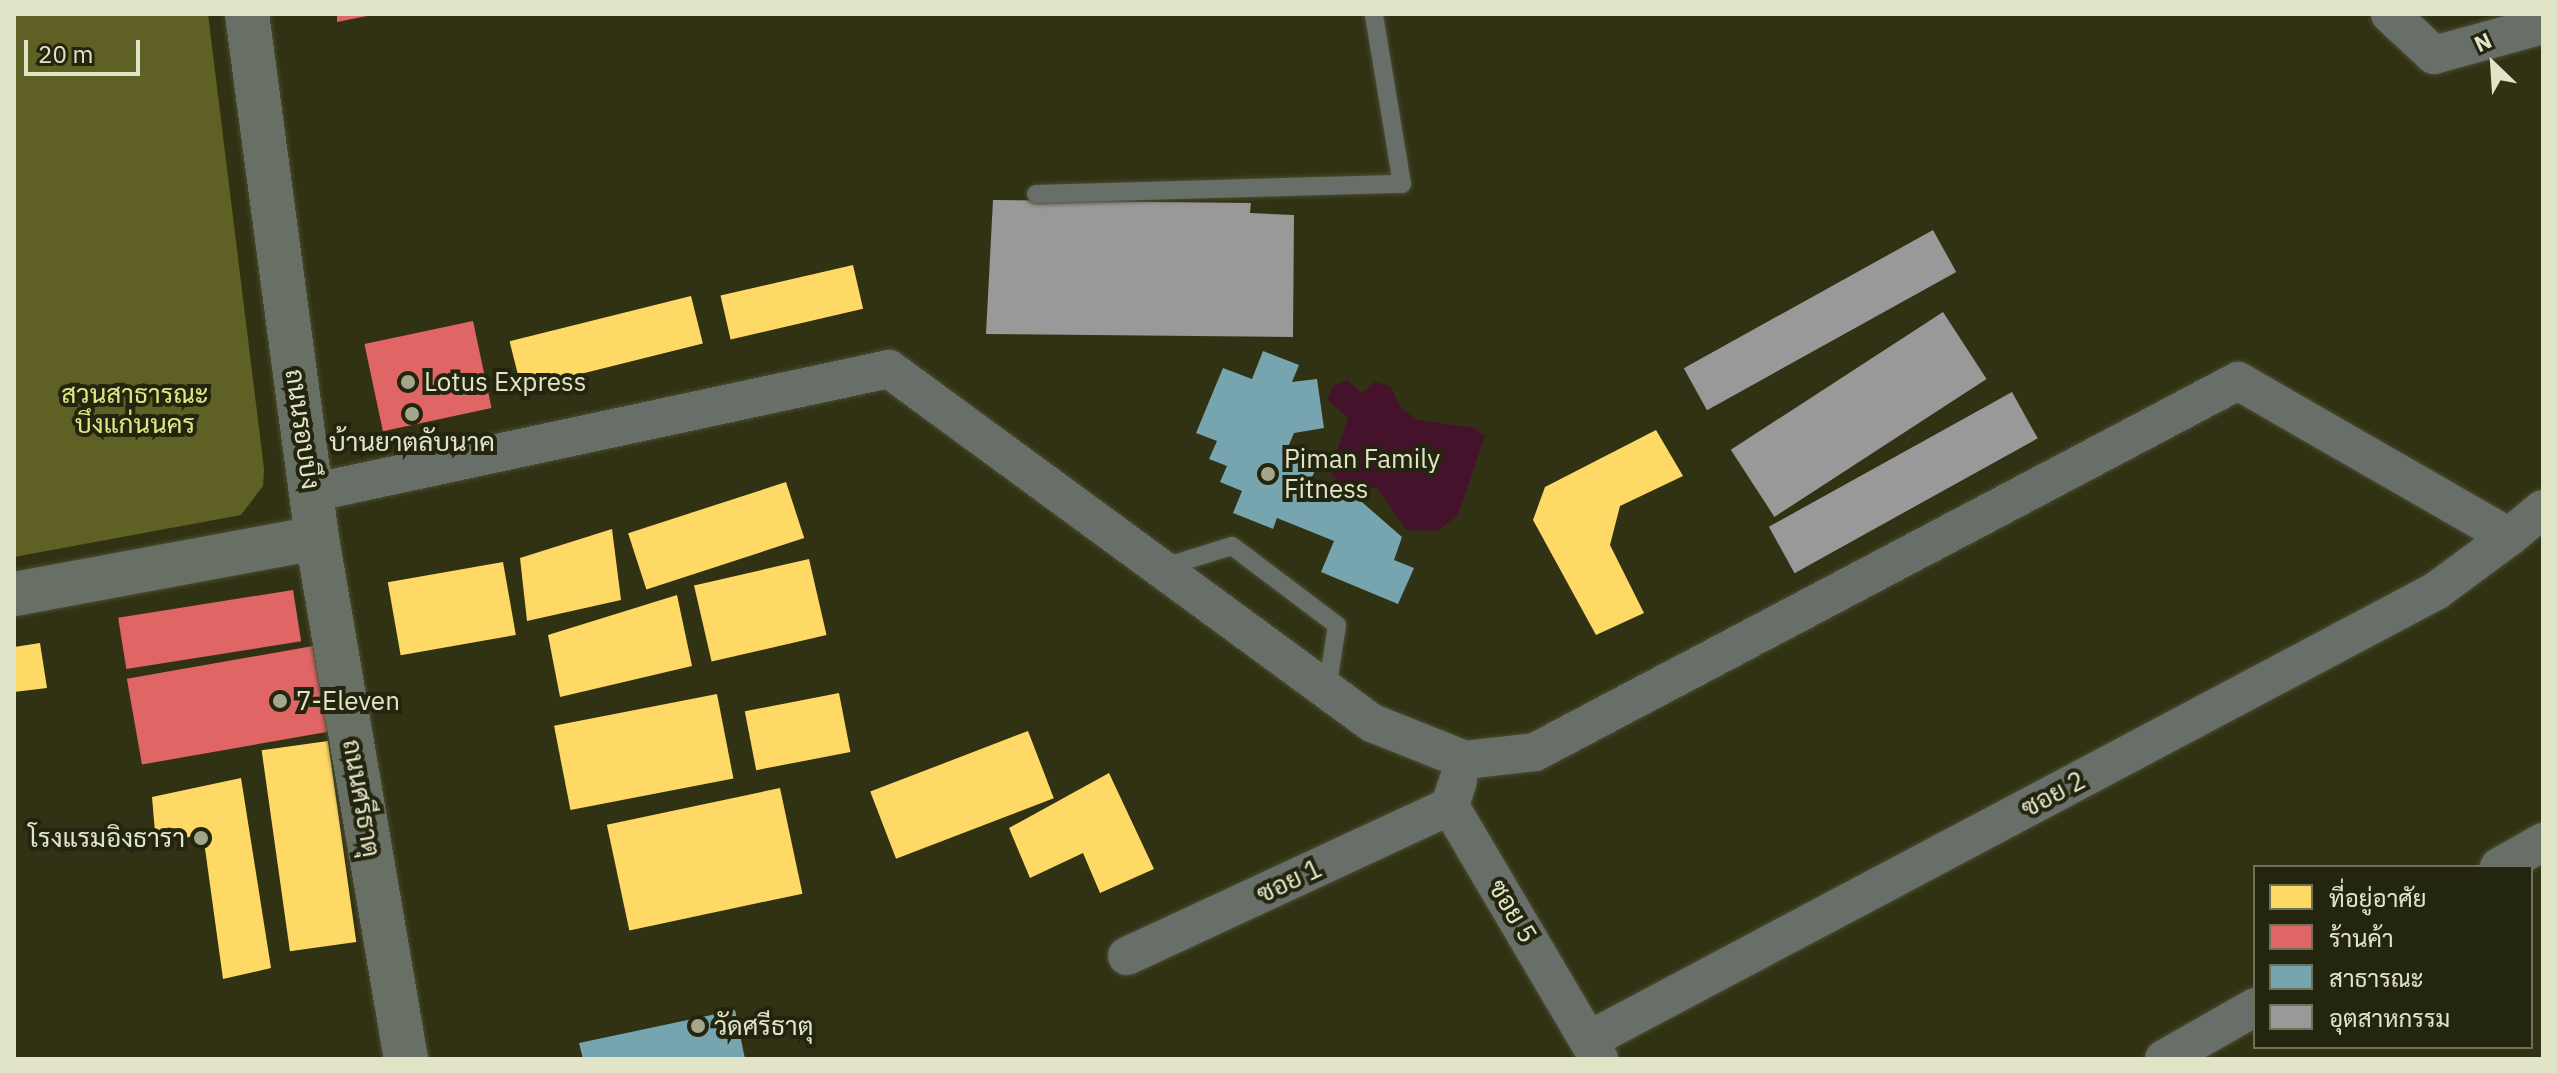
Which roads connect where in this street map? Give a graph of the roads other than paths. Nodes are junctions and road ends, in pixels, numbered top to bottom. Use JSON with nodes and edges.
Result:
{"nodes":[{"id":1,"x":247,"y":14,"type":"edge"},
{"id":2,"x":1374,"y":14,"type":"edge"},
{"id":3,"x":2390,"y":14,"type":"edge"},
{"id":4,"x":2543,"y":25,"type":"edge"},
{"id":5,"x":1036,"y":194,"type":"dead end"},
{"id":6,"x":311,"y":493,"type":"junction"},
{"id":7,"x":2543,"y":509,"type":"edge"},
{"id":8,"x":2509,"y":537,"type":"junction"},
{"id":9,"x":317,"y":538,"type":"junction"},
{"id":10,"x":1161,"y":568,"type":"junction"},
{"id":11,"x":14,"y":594,"type":"edge"},
{"id":12,"x":1327,"y":690,"type":"junction"},
{"id":13,"x":1465,"y":760,"type":"junction"},
{"id":14,"x":1450,"y":806,"type":"junction"},
{"id":15,"x":2543,"y":842,"type":"edge"},
{"id":16,"x":2503,"y":865,"type":"edge"},
{"id":17,"x":1127,"y":956,"type":"dead end"},
{"id":18,"x":2253,"y":1008,"type":"edge"},
{"id":19,"x":1594,"y":1049,"type":"edge"},
{"id":20,"x":406,"y":1059,"type":"edge"},
{"id":21,"x":2164,"y":1059,"type":"edge"}],
"edges":[{"from":1,"to":6,"type":"street","name":"ถนนรอบบึง"},
{"from":2,"to":5,"type":"lane"},
{"from":3,"to":4,"type":"street"},
{"from":6,"to":9,"type":"street","name":"ถนนรอบบึง"},
{"from":6,"to":10,"type":"street"},
{"from":7,"to":8,"type":"street","name":"ซอย 2"},
{"from":8,"to":13,"type":"street"},
{"from":8,"to":19,"type":"street","name":"ซอย 2"},
{"from":9,"to":11,"type":"street"},
{"from":9,"to":20,"type":"street","name":"ถนนศรีธาตุ"},
{"from":10,"to":12,"type":"street"},
{"from":10,"to":12,"type":"lane"},
{"from":12,"to":13,"type":"street"},
{"from":13,"to":14,"type":"street"},
{"from":14,"to":17,"type":"street","name":"ซอย 1"},
{"from":14,"to":19,"type":"street","name":"ซอย 5"},
{"from":15,"to":16,"type":"street"},
{"from":18,"to":21,"type":"street"}]}
